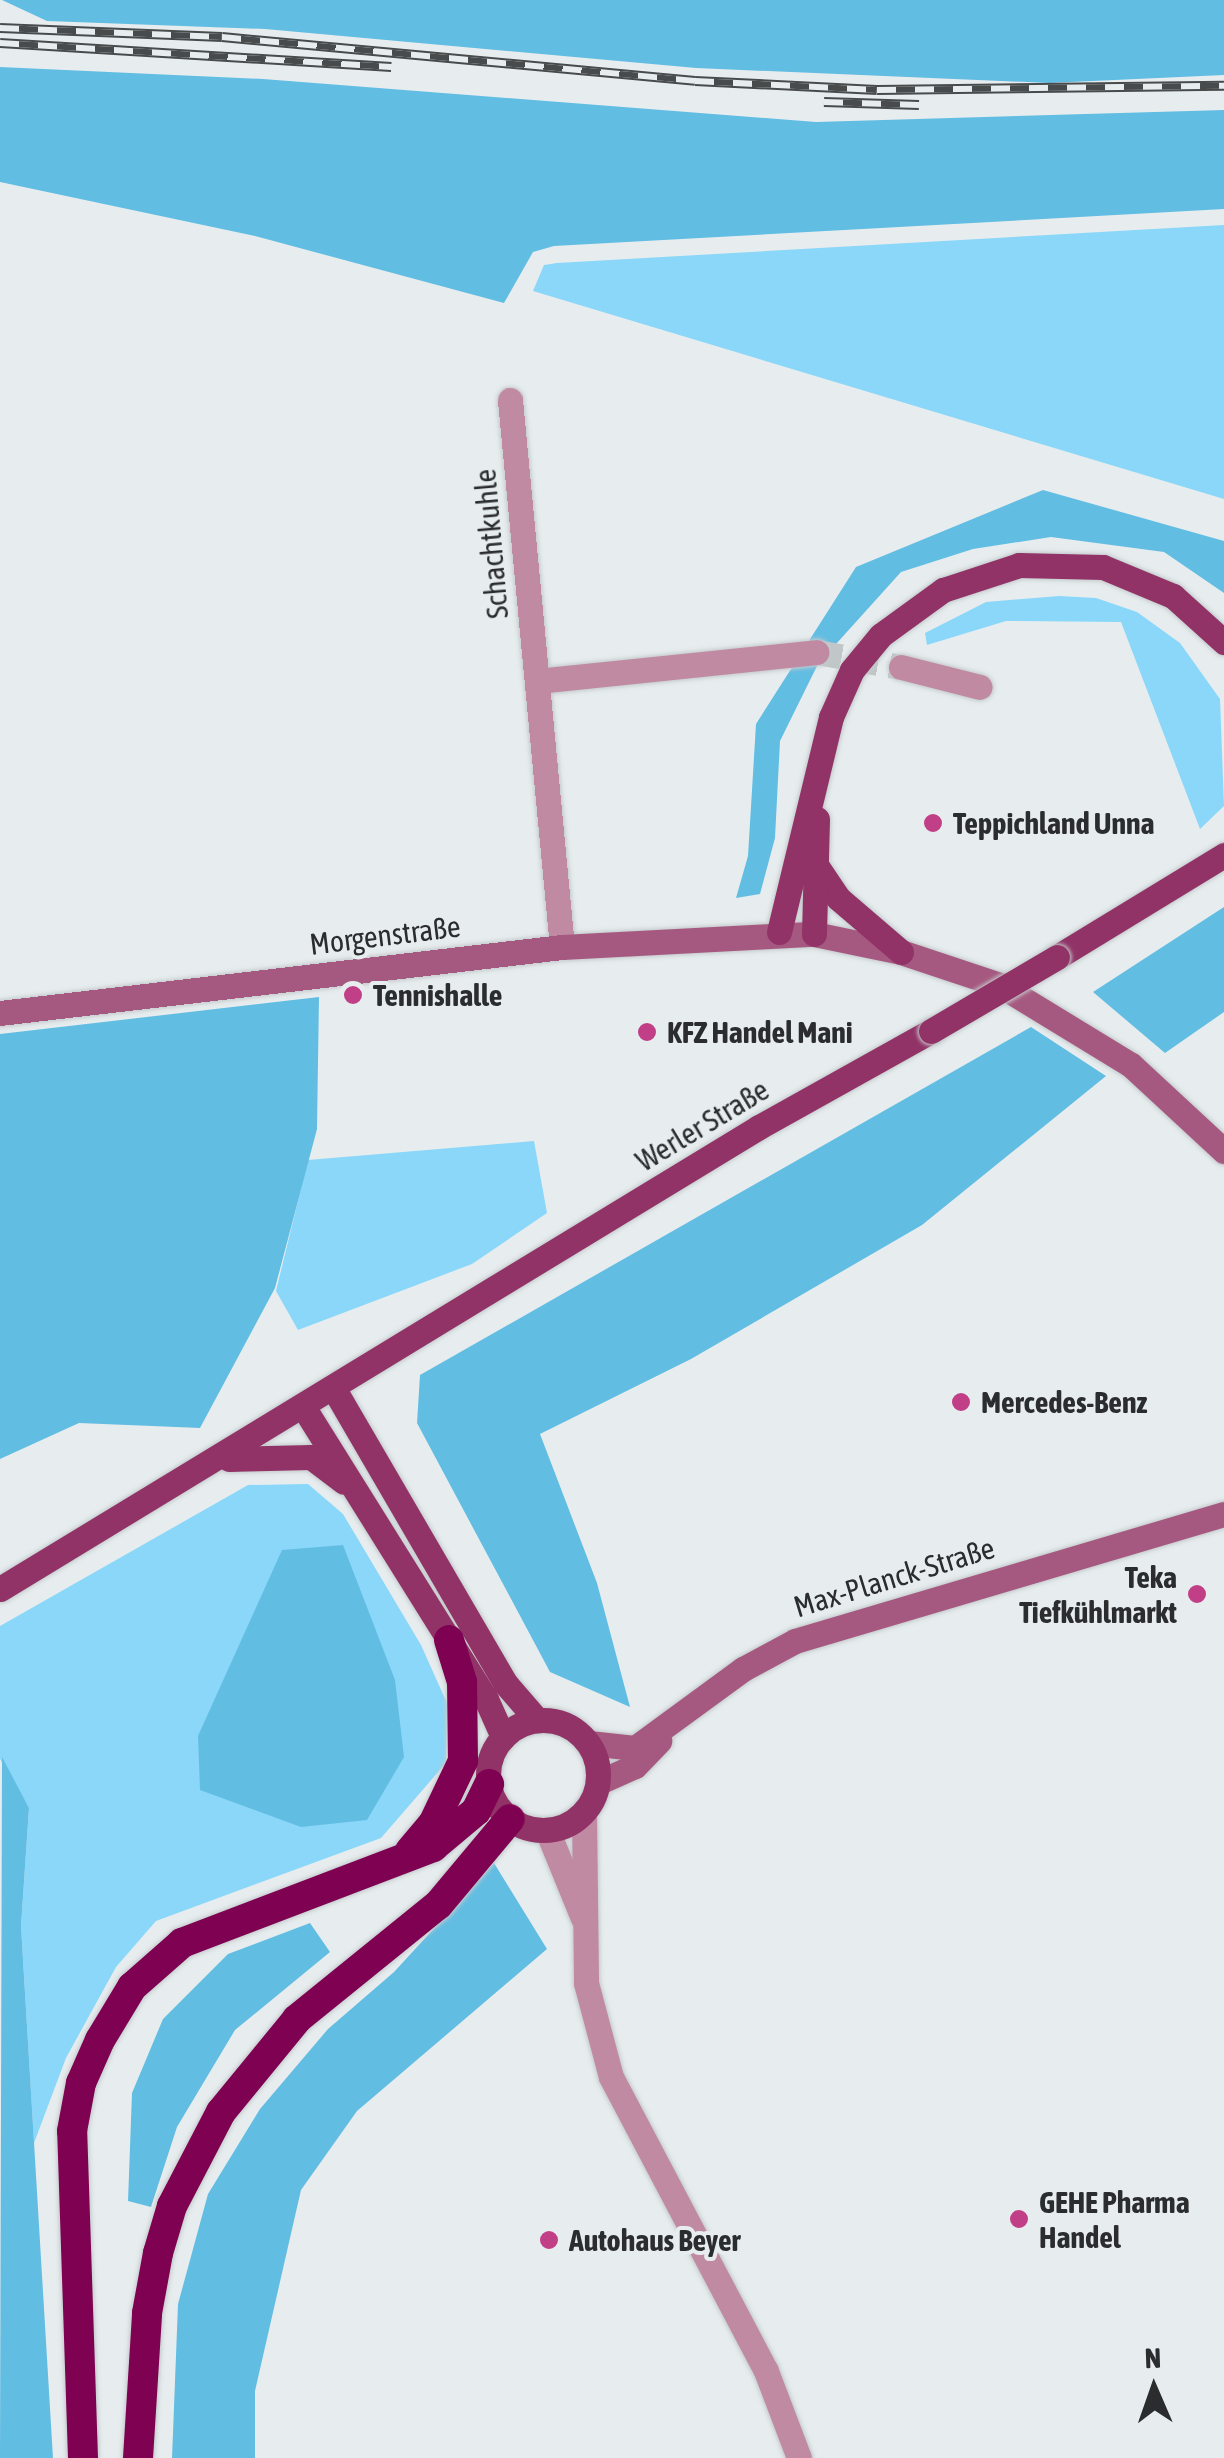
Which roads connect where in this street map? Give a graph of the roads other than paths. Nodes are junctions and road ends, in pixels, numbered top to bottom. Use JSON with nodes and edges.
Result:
{"nodes":[{"id":1,"x":510,"y":400,"type":"dead end"},
{"id":2,"x":1224,"y":642,"type":"edge"},
{"id":3,"x":817,"y":652,"type":"tunnel mouth"},
{"id":4,"x":901,"y":667,"type":"tunnel mouth"},
{"id":5,"x":537,"y":681,"type":"junction"},
{"id":6,"x":980,"y":686,"type":"dead end"},
{"id":7,"x":818,"y":772,"type":"junction"},
{"id":8,"x":1224,"y":854,"type":"edge"},
{"id":9,"x":816,"y":865,"type":"junction"},
{"id":10,"x":779,"y":932,"type":"junction"},
{"id":11,"x":814,"y":934,"type":"junction"},
{"id":12,"x":562,"y":948,"type":"junction"},
{"id":13,"x":901,"y":952,"type":"junction"},
{"id":14,"x":0,"y":1014,"type":"edge"},
{"id":15,"x":1224,"y":1151,"type":"edge"},
{"id":16,"x":334,"y":1389,"type":"junction"},
{"id":17,"x":304,"y":1408,"type":"junction"},
{"id":18,"x":219,"y":1461,"type":"junction"},
{"id":19,"x":360,"y":1495,"type":"junction"},
{"id":20,"x":1224,"y":1514,"type":"edge"},
{"id":21,"x":0,"y":1589,"type":"edge"},
{"id":22,"x":449,"y":1640,"type":"junction"},
{"id":23,"x":537,"y":1720,"type":"junction"},
{"id":24,"x":664,"y":1732,"type":"junction"},
{"id":25,"x":503,"y":1738,"type":"junction"},
{"id":26,"x":588,"y":1742,"type":"junction"},
{"id":27,"x":598,"y":1782,"type":"junction"},
{"id":28,"x":489,"y":1784,"type":"junction"},
{"id":29,"x":584,"y":1814,"type":"junction"},
{"id":30,"x":510,"y":1819,"type":"junction"},
{"id":31,"x":547,"y":1830,"type":"junction"},
{"id":32,"x":400,"y":1860,"type":"junction"},
{"id":33,"x":585,"y":1922,"type":"junction"},
{"id":34,"x":83,"y":2458,"type":"edge"},
{"id":35,"x":138,"y":2458,"type":"edge"},
{"id":36,"x":799,"y":2458,"type":"edge"}],
"edges":[{"from":1,"to":5,"type":"street","name":"Schachtkuhle"},
{"from":2,"to":7,"type":"main road"},
{"from":3,"to":5,"type":"street"},
{"from":4,"to":6,"type":"street"},
{"from":5,"to":12,"type":"street","name":"Schachtkuhle"},
{"from":7,"to":9,"type":"main road"},
{"from":7,"to":10,"type":"main road"},
{"from":8,"to":16,"type":"main road","name":"Werler Straße","bridge":true},
{"from":9,"to":11,"type":"main road"},
{"from":9,"to":13,"type":"main road"},
{"from":10,"to":11,"type":"main road"},
{"from":10,"to":12,"type":"main road","name":"Morgenstraße"},
{"from":11,"to":13,"type":"main road"},
{"from":12,"to":14,"type":"main road","name":"Morgenstraße"},
{"from":13,"to":15,"type":"main road"},
{"from":16,"to":17,"type":"main road","name":"Werler Straße"},
{"from":16,"to":23,"type":"main road"},
{"from":17,"to":18,"type":"main road","name":"Werler Straße"},
{"from":17,"to":19,"type":"main road"},
{"from":18,"to":19,"type":"main road"},
{"from":18,"to":21,"type":"main road","name":"Werler Straße"},
{"from":19,"to":22,"type":"main road"},
{"from":20,"to":24,"type":"main road","name":"Max-Planck-Straße"},
{"from":22,"to":25,"type":"main road"},
{"from":22,"to":32,"type":"highway"},
{"from":23,"to":25,"type":"main road"},
{"from":23,"to":26,"type":"main road"},
{"from":24,"to":26,"type":"main road","name":"Max-Planck-Straße"},
{"from":24,"to":27,"type":"main road","name":"Max-Planck-Straße"},
{"from":25,"to":28,"type":"main road"},
{"from":26,"to":27,"type":"main road"},
{"from":27,"to":29,"type":"main road"},
{"from":28,"to":30,"type":"main road"},
{"from":28,"to":32,"type":"highway"},
{"from":29,"to":31,"type":"main road"},
{"from":29,"to":33,"type":"street"},
{"from":30,"to":31,"type":"main road"},
{"from":30,"to":35,"type":"highway"},
{"from":31,"to":33,"type":"street"},
{"from":32,"to":34,"type":"highway"},
{"from":33,"to":36,"type":"street"}]}
